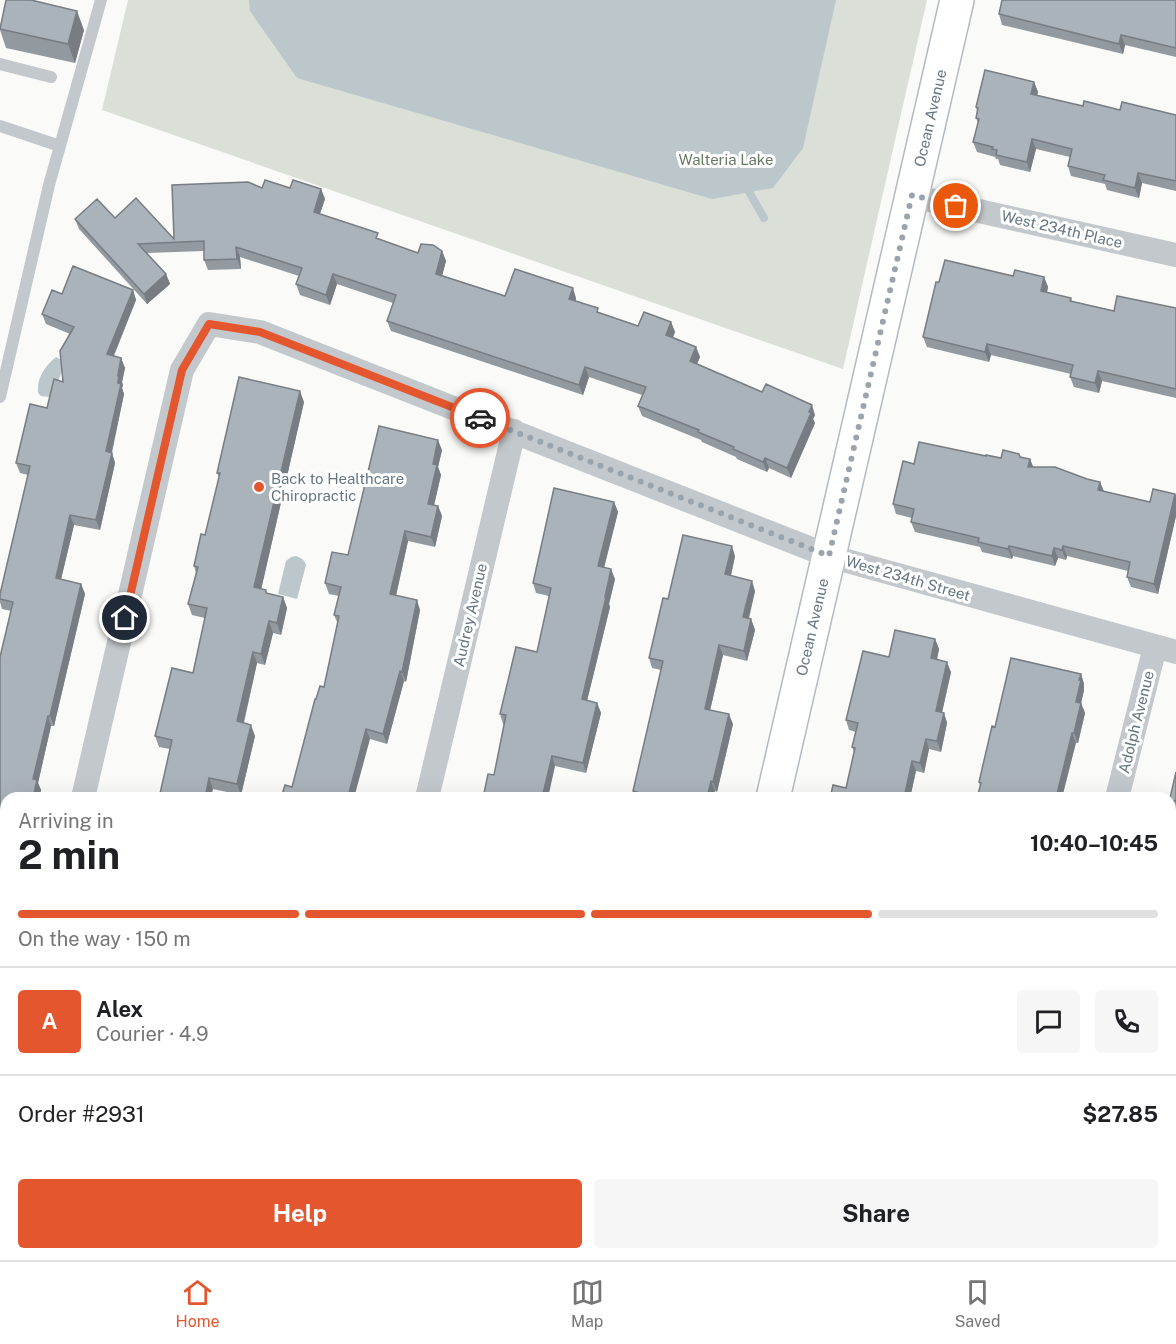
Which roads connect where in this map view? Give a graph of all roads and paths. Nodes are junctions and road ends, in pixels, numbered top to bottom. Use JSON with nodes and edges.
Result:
{"nodes":[{"id":1,"x":101,"y":0,"type":"edge"},
{"id":2,"x":957,"y":0,"type":"edge"},
{"id":3,"x":0,"y":64,"type":"edge"},
{"id":4,"x":51,"y":77,"type":"dead end"},
{"id":5,"x":0,"y":126,"type":"edge"},
{"id":6,"x":60,"y":146,"type":"junction"},
{"id":7,"x":912,"y":195,"type":"junction"},
{"id":8,"x":1176,"y":255,"type":"edge"},
{"id":9,"x":2,"y":378,"type":"edge"},
{"id":10,"x":0,"y":398,"type":"edge"},
{"id":11,"x":514,"y":431,"type":"junction"},
{"id":12,"x":829,"y":556,"type":"junction"},
{"id":13,"x":1165,"y":649,"type":"edge"},
{"id":14,"x":84,"y":792,"type":"edge"},
{"id":15,"x":428,"y":792,"type":"edge"},
{"id":16,"x":774,"y":792,"type":"edge"},
{"id":17,"x":1119,"y":792,"type":"edge"}],
"edges":[{"from":1,"to":6,"type":"lane"},
{"from":2,"to":7,"type":"street","name":"Ocean Avenue"},
{"from":3,"to":4,"type":"lane"},
{"from":5,"to":6,"type":"lane"},
{"from":6,"to":9,"type":"lane"},
{"from":7,"to":8,"type":"street","name":"West 234th Place"},
{"from":7,"to":12,"type":"street","name":"Ocean Avenue"},
{"from":9,"to":10,"type":"lane"},
{"from":11,"to":12,"type":"street","name":"West 234th Street"},
{"from":11,"to":14,"type":"street","name":"West 234th Street"},
{"from":11,"to":15,"type":"street","name":"Audrey Avenue"},
{"from":12,"to":13,"type":"street","name":"West 234th Street"},
{"from":12,"to":16,"type":"street","name":"Ocean Avenue"},
{"from":13,"to":17,"type":"street","name":"Adolph Avenue"}]}
